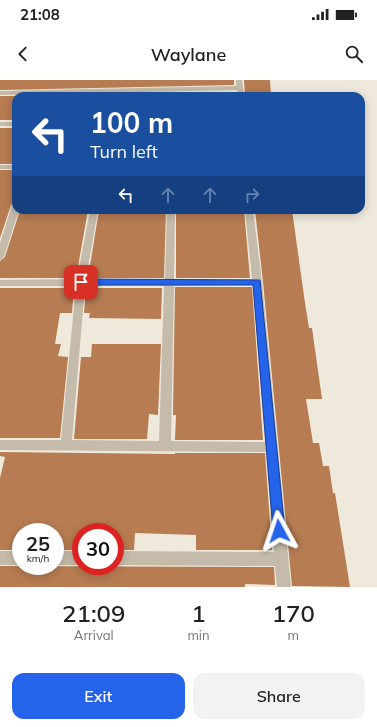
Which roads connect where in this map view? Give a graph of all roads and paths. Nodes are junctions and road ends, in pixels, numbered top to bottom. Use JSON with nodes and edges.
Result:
{"nodes":[{"id":1,"x":239,"y":80,"type":"edge"},
{"id":2,"x":240,"y":88,"type":"junction"},
{"id":3,"x":48,"y":92,"type":"edge"},
{"id":4,"x":240,"y":92,"type":"edge"},
{"id":5,"x":0,"y":93,"type":"edge"},
{"id":6,"x":12,"y":93,"type":"edge"},
{"id":7,"x":0,"y":124,"type":"edge"},
{"id":8,"x":12,"y":124,"type":"edge"},
{"id":9,"x":0,"y":167,"type":"edge"},
{"id":10,"x":12,"y":167,"type":"edge"},
{"id":11,"x":13,"y":214,"type":"edge"},
{"id":12,"x":93,"y":214,"type":"edge"},
{"id":13,"x":171,"y":214,"type":"edge"},
{"id":14,"x":249,"y":214,"type":"edge"},
{"id":15,"x":0,"y":258,"type":"edge"},
{"id":16,"x":0,"y":282,"type":"edge"},
{"id":17,"x":81,"y":282,"type":"junction"},
{"id":18,"x":257,"y":282,"type":"junction"},
{"id":19,"x":170,"y":283,"type":"junction"},
{"id":20,"x":0,"y":445,"type":"edge"},
{"id":21,"x":66,"y":446,"type":"junction"},
{"id":22,"x":165,"y":446,"type":"junction"},
{"id":23,"x":272,"y":447,"type":"junction"},
{"id":24,"x":0,"y":558,"type":"edge"},
{"id":25,"x":12,"y":558,"type":"edge"},
{"id":26,"x":124,"y":558,"type":"edge"},
{"id":27,"x":282,"y":559,"type":"junction"},
{"id":28,"x":284,"y":587,"type":"edge"}],
"edges":[{"from":1,"to":2,"type":"street"},
{"from":2,"to":3,"type":"street"},
{"from":2,"to":4,"type":"street"},
{"from":5,"to":6,"type":"street"},
{"from":7,"to":8,"type":"street"},
{"from":9,"to":10,"type":"street"},
{"from":11,"to":15,"type":"street"},
{"from":12,"to":17,"type":"street"},
{"from":13,"to":19,"type":"street"},
{"from":14,"to":18,"type":"street"},
{"from":16,"to":17,"type":"street"},
{"from":17,"to":19,"type":"street"},
{"from":17,"to":21,"type":"street"},
{"from":18,"to":19,"type":"street"},
{"from":18,"to":23,"type":"street"},
{"from":19,"to":22,"type":"street"},
{"from":20,"to":21,"type":"street"},
{"from":21,"to":22,"type":"street"},
{"from":22,"to":23,"type":"street"},
{"from":23,"to":27,"type":"street"},
{"from":24,"to":25,"type":"street"},
{"from":26,"to":27,"type":"street"},
{"from":27,"to":28,"type":"street"}]}
